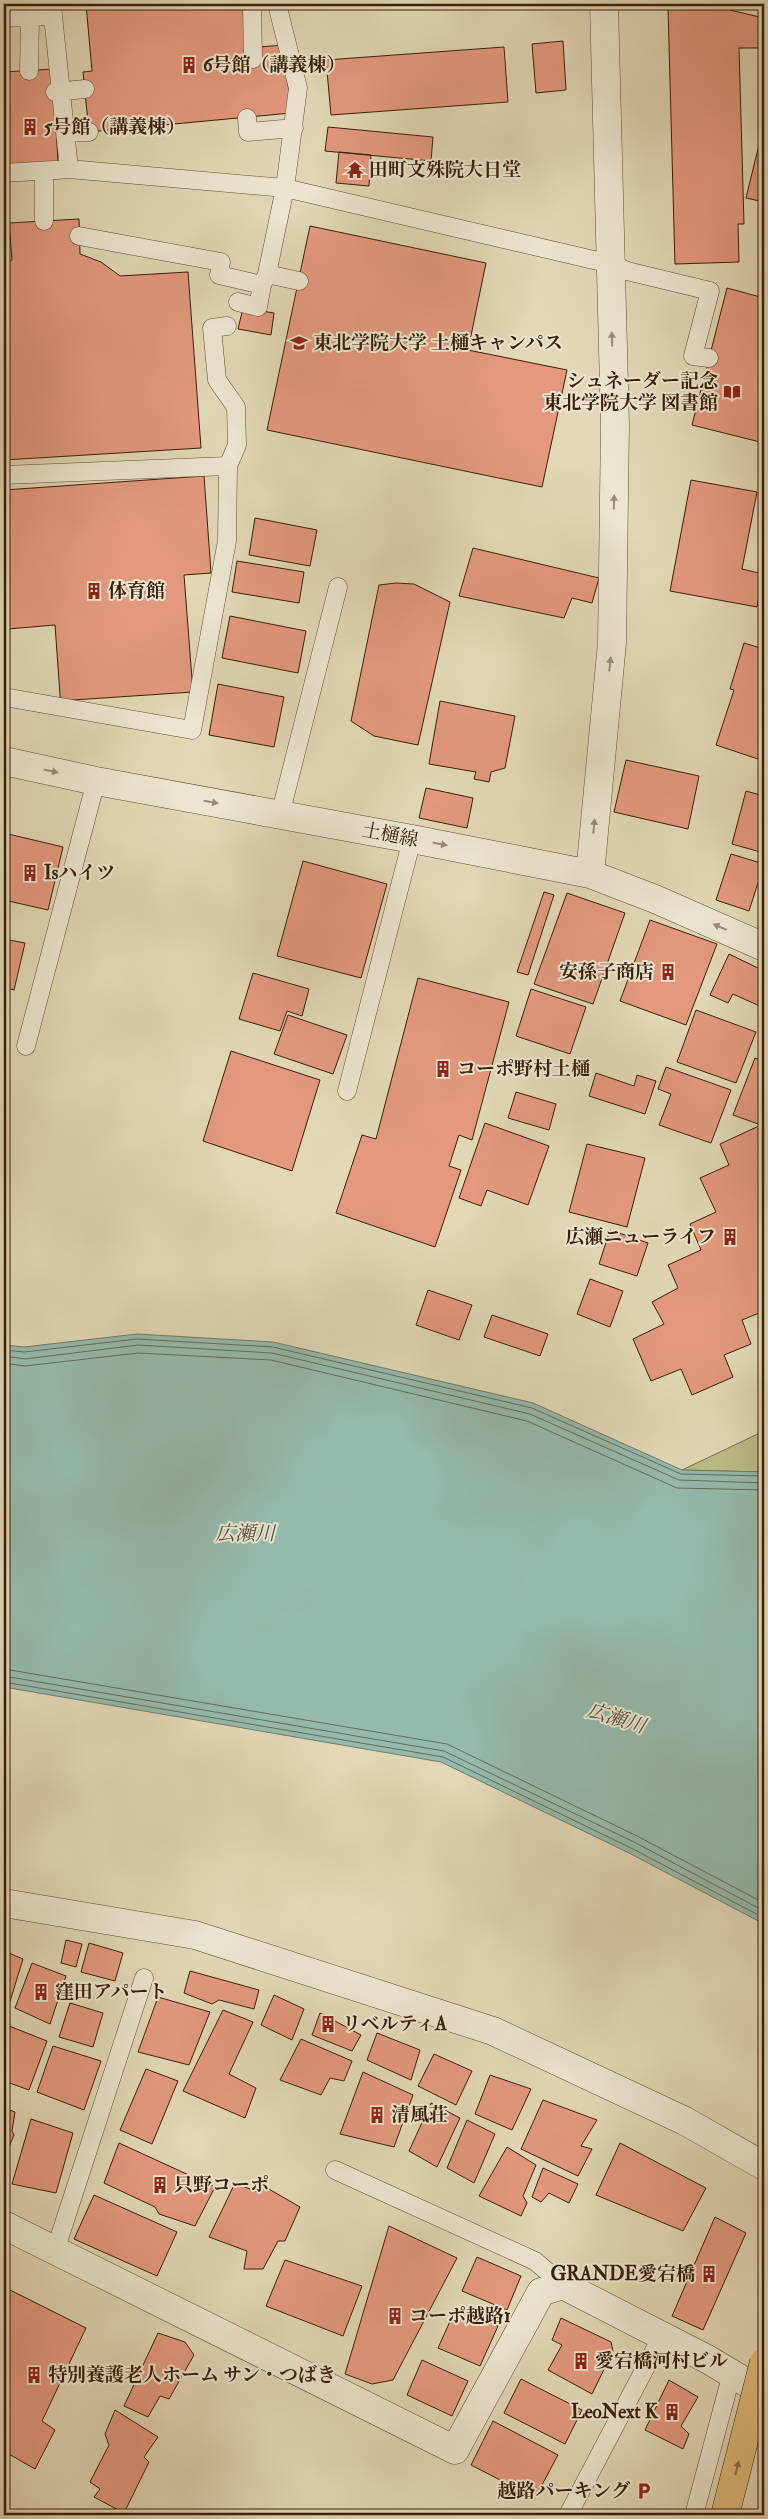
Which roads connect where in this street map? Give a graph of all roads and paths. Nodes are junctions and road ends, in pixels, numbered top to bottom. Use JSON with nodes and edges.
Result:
{"nodes":[{"id":1,"x":252,"y":4,"type":"edge"},
{"id":2,"x":277,"y":4,"type":"edge"},
{"id":3,"x":604,"y":4,"type":"edge"},
{"id":4,"x":53,"y":10,"type":"edge"},
{"id":5,"x":30,"y":17,"type":"junction"},
{"id":6,"x":4,"y":18,"type":"edge"},
{"id":7,"x":253,"y":58,"type":"dead end"},
{"id":8,"x":29,"y":71,"type":"dead end"},
{"id":9,"x":84,"y":89,"type":"dead end"},
{"id":10,"x":58,"y":92,"type":"junction"},
{"id":11,"x":247,"y":118,"type":"dead end"},
{"id":12,"x":294,"y":128,"type":"junction"},
{"id":13,"x":89,"y":132,"type":"dead end"},
{"id":14,"x":66,"y":133,"type":"junction"},
{"id":15,"x":70,"y":169,"type":"junction"},
{"id":16,"x":44,"y":171,"type":"junction"},
{"id":17,"x":4,"y":173,"type":"edge"},
{"id":18,"x":285,"y":188,"type":"junction"},
{"id":19,"x":44,"y":221,"type":"dead end"},
{"id":20,"x":79,"y":236,"type":"dead end"},
{"id":21,"x":611,"y":264,"type":"junction"},
{"id":22,"x":264,"y":279,"type":"junction"},
{"id":23,"x":299,"y":281,"type":"dead end"},
{"id":24,"x":238,"y":302,"type":"dead end"},
{"id":25,"x":227,"y":326,"type":"dead end"},
{"id":26,"x":709,"y":358,"type":"dead end"},
{"id":27,"x":228,"y":466,"type":"junction"},
{"id":28,"x":4,"y":475,"type":"edge"},
{"id":29,"x":338,"y":587,"type":"dead end"},
{"id":30,"x":4,"y":697,"type":"edge"},
{"id":31,"x":4,"y":761,"type":"edge"},
{"id":32,"x":96,"y":781,"type":"junction"},
{"id":33,"x":280,"y":814,"type":"junction"},
{"id":34,"x":412,"y":839,"type":"junction"},
{"id":35,"x":590,"y":874,"type":"junction"},
{"id":36,"x":764,"y":946,"type":"edge"},
{"id":37,"x":26,"y":1046,"type":"dead end"},
{"id":38,"x":347,"y":1092,"type":"dead end"},
{"id":39,"x":4,"y":1903,"type":"edge"},
{"id":40,"x":144,"y":1978,"type":"dead end"},
{"id":41,"x":764,"y":2166,"type":"edge"},
{"id":42,"x":335,"y":2170,"type":"dead end"},
{"id":43,"x":4,"y":2225,"type":"edge"},
{"id":44,"x":55,"y":2251,"type":"junction"},
{"id":45,"x":563,"y":2285,"type":"junction"},
{"id":46,"x":662,"y":2336,"type":"junction"},
{"id":47,"x":764,"y":2362,"type":"edge"},
{"id":48,"x":732,"y":2373,"type":"junction"},
{"id":49,"x":764,"y":2392,"type":"edge"},
{"id":50,"x":568,"y":2515,"type":"edge"},
{"id":51,"x":694,"y":2515,"type":"edge"},
{"id":52,"x":725,"y":2515,"type":"edge"}],
"edges":[{"from":1,"to":7,"type":"lane"},
{"from":2,"to":12,"type":"lane"},
{"from":3,"to":21,"type":"street"},
{"from":4,"to":5,"type":"lane"},
{"from":4,"to":10,"type":"lane"},
{"from":5,"to":6,"type":"lane"},
{"from":5,"to":8,"type":"lane"},
{"from":9,"to":10,"type":"lane"},
{"from":10,"to":14,"type":"lane"},
{"from":11,"to":12,"type":"lane"},
{"from":12,"to":18,"type":"lane"},
{"from":13,"to":14,"type":"lane"},
{"from":14,"to":15,"type":"lane"},
{"from":15,"to":16,"type":"lane"},
{"from":15,"to":18,"type":"lane"},
{"from":16,"to":17,"type":"lane"},
{"from":16,"to":19,"type":"lane"},
{"from":18,"to":21,"type":"lane"},
{"from":18,"to":22,"type":"lane"},
{"from":20,"to":22,"type":"lane"},
{"from":21,"to":26,"type":"lane"},
{"from":35,"to":21,"type":"street","one_way":true},
{"from":22,"to":23,"type":"lane"},
{"from":22,"to":24,"type":"lane"},
{"from":25,"to":27,"type":"lane"},
{"from":27,"to":28,"type":"lane"},
{"from":27,"to":30,"type":"lane"},
{"from":29,"to":33,"type":"lane"},
{"from":31,"to":32,"type":"street","name":"土樋線","one_way":true},
{"from":32,"to":33,"type":"street","name":"土樋線","one_way":true},
{"from":32,"to":37,"type":"lane"},
{"from":33,"to":34,"type":"street","name":"土樋線"},
{"from":34,"to":35,"type":"street","name":"土樋線","one_way":true},
{"from":34,"to":38,"type":"lane"},
{"from":36,"to":35,"type":"street","name":"土樋線","one_way":true},
{"from":39,"to":41,"type":"street"},
{"from":40,"to":44,"type":"lane"},
{"from":42,"to":45,"type":"lane"},
{"from":43,"to":44,"type":"street"},
{"from":44,"to":45,"type":"street"},
{"from":45,"to":46,"type":"street"},
{"from":46,"to":48,"type":"street"},
{"from":46,"to":50,"type":"lane"},
{"from":52,"to":47,"type":"highway","one_way":true,"bridge":true},
{"from":48,"to":49,"type":"street"},
{"from":48,"to":51,"type":"lane"}]}
